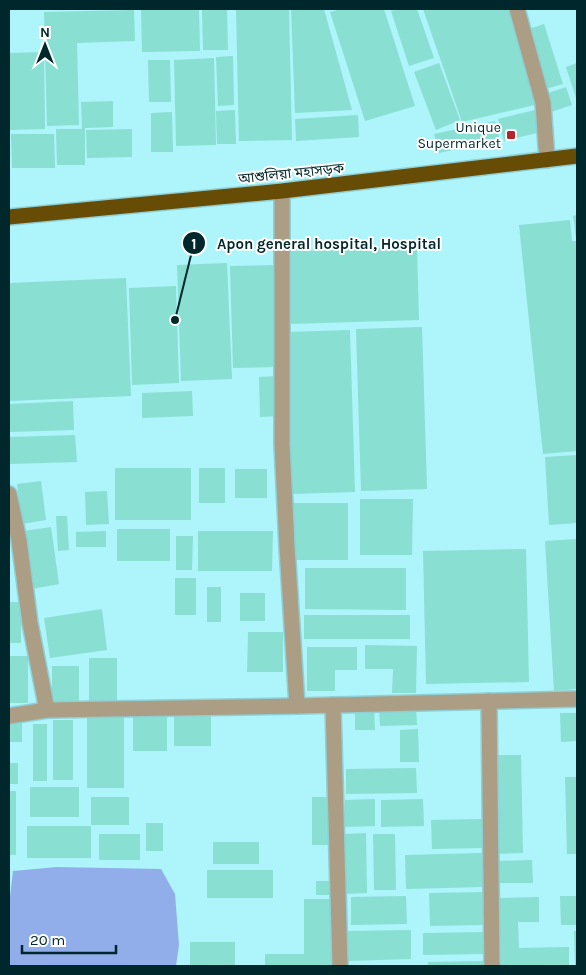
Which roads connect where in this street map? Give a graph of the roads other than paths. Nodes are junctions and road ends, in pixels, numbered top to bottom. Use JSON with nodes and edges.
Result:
{"nodes":[{"id":1,"x":517,"y":9,"type":"edge"},
{"id":2,"x":577,"y":156,"type":"edge"},
{"id":3,"x":547,"y":160,"type":"junction"},
{"id":4,"x":282,"y":191,"type":"junction"},
{"id":5,"x":9,"y":218,"type":"edge"},
{"id":6,"x":9,"y":494,"type":"edge"},
{"id":7,"x":577,"y":699,"type":"edge"},
{"id":8,"x":489,"y":701,"type":"junction"},
{"id":9,"x":333,"y":705,"type":"junction"},
{"id":10,"x":297,"y":706,"type":"junction"},
{"id":11,"x":47,"y":710,"type":"junction"},
{"id":12,"x":9,"y":716,"type":"edge"},
{"id":13,"x":340,"y":966,"type":"edge"},
{"id":14,"x":492,"y":966,"type":"edge"}],
"edges":[{"from":1,"to":3,"type":"street"},
{"from":2,"to":3,"type":"highway","name":"আশুলিয়া মহাসড়ক"},
{"from":3,"to":4,"type":"highway","name":"আশুলিয়া মহাসড়ক"},
{"from":4,"to":5,"type":"highway","name":"আশুলিয়া মহাসড়ক"},
{"from":4,"to":10,"type":"street"},
{"from":6,"to":11,"type":"street"},
{"from":7,"to":8,"type":"street"},
{"from":8,"to":9,"type":"street"},
{"from":8,"to":14,"type":"street"},
{"from":9,"to":10,"type":"street"},
{"from":9,"to":13,"type":"street"},
{"from":10,"to":11,"type":"street"},
{"from":11,"to":12,"type":"street"}]}
